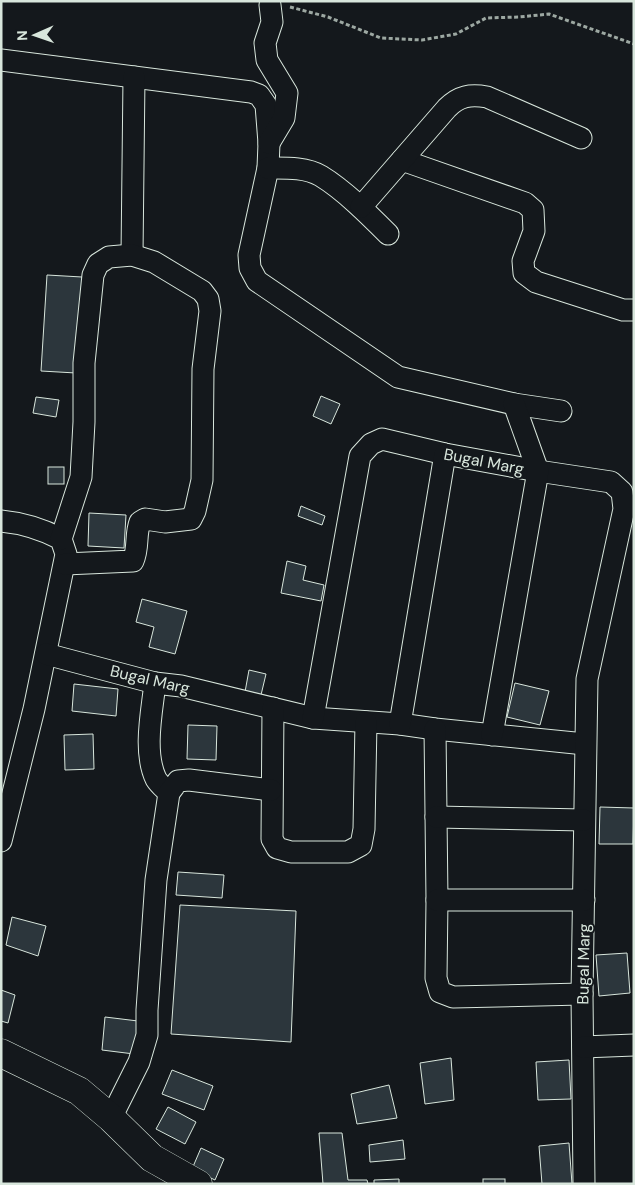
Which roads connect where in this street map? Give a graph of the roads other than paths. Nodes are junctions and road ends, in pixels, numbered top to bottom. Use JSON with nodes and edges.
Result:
{"nodes":[{"id":1,"x":270,"y":5,"type":"road end"},
{"id":2,"x":1,"y":60,"type":"edge"},
{"id":3,"x":134,"y":77,"type":"junction"},
{"id":4,"x":581,"y":138,"type":"dead end"},
{"id":5,"x":269,"y":143,"type":"junction"},
{"id":6,"x":402,"y":160,"type":"junction"},
{"id":7,"x":268,"y":168,"type":"junction"},
{"id":8,"x":361,"y":208,"type":"junction"},
{"id":9,"x":388,"y":234,"type":"dead end"},
{"id":10,"x":132,"y":255,"type":"junction"},
{"id":11,"x":634,"y":310,"type":"edge"},
{"id":12,"x":514,"y":404,"type":"junction"},
{"id":13,"x":561,"y":411,"type":"dead end"},
{"id":14,"x":444,"y":454,"type":"junction"},
{"id":15,"x":538,"y":471,"type":"junction"},
{"id":16,"x":1,"y":522,"type":"edge"},
{"id":17,"x":60,"y":539,"type":"junction"},
{"id":18,"x":64,"y":564,"type":"junction"},
{"id":19,"x":46,"y":654,"type":"junction"},
{"id":20,"x":155,"y":683,"type":"junction"},
{"id":21,"x":273,"y":708,"type":"junction"},
{"id":22,"x":313,"y":718,"type":"junction"},
{"id":23,"x":366,"y":722,"type":"junction"},
{"id":24,"x":400,"y":724,"type":"junction"},
{"id":25,"x":435,"y":730,"type":"junction"},
{"id":26,"x":492,"y":735,"type":"junction"},
{"id":27,"x":585,"y":744,"type":"junction"},
{"id":28,"x":271,"y":790,"type":"junction"},
{"id":29,"x":169,"y":793,"type":"junction"},
{"id":30,"x":436,"y":817,"type":"junction"},
{"id":31,"x":584,"y":820,"type":"junction"},
{"id":32,"x":1,"y":841,"type":"edge"},
{"id":33,"x":437,"y":900,"type":"junction"},
{"id":34,"x":584,"y":900,"type":"junction"},
{"id":35,"x":582,"y":994,"type":"junction"},
{"id":36,"x":634,"y":1045,"type":"edge"},
{"id":37,"x":583,"y":1047,"type":"junction"},
{"id":38,"x":1,"y":1053,"type":"edge"},
{"id":39,"x":111,"y":1118,"type":"junction"},
{"id":40,"x":198,"y":1184,"type":"edge"},
{"id":41,"x":584,"y":1184,"type":"edge"}],
"edges":[{"from":1,"to":5,"type":"street"},
{"from":2,"to":3,"type":"street"},
{"from":3,"to":5,"type":"street"},
{"from":3,"to":10,"type":"street"},
{"from":4,"to":6,"type":"street"},
{"from":5,"to":7,"type":"street"},
{"from":6,"to":8,"type":"street"},
{"from":6,"to":11,"type":"street"},
{"from":7,"to":8,"type":"street"},
{"from":7,"to":12,"type":"street"},
{"from":8,"to":9,"type":"street"},
{"from":10,"to":17,"type":"street"},
{"from":10,"to":18,"type":"street"},
{"from":12,"to":13,"type":"street"},
{"from":12,"to":15,"type":"street"},
{"from":14,"to":15,"type":"street","name":"Bugal Marg"},
{"from":14,"to":22,"type":"street","name":"Bugal Marg"},
{"from":14,"to":24,"type":"street"},
{"from":15,"to":26,"type":"street"},
{"from":15,"to":27,"type":"street","name":"Bugal Marg"},
{"from":16,"to":17,"type":"street"},
{"from":17,"to":18,"type":"street"},
{"from":18,"to":19,"type":"street"},
{"from":19,"to":20,"type":"street","name":"Bugal Marg"},
{"from":19,"to":32,"type":"street"},
{"from":20,"to":21,"type":"street","name":"Bugal Marg"},
{"from":20,"to":29,"type":"street"},
{"from":21,"to":22,"type":"street","name":"Bugal Marg"},
{"from":21,"to":28,"type":"street"},
{"from":22,"to":23,"type":"street","name":"Bugal Marg"},
{"from":23,"to":24,"type":"street","name":"Bugal Marg"},
{"from":23,"to":28,"type":"street"},
{"from":24,"to":25,"type":"street","name":"Bugal Marg"},
{"from":25,"to":26,"type":"street","name":"Bugal Marg"},
{"from":25,"to":30,"type":"street"},
{"from":26,"to":27,"type":"street","name":"Bugal Marg"},
{"from":27,"to":31,"type":"street","name":"Bugal Marg"},
{"from":28,"to":29,"type":"street"},
{"from":29,"to":39,"type":"street"},
{"from":30,"to":31,"type":"street"},
{"from":30,"to":33,"type":"street"},
{"from":31,"to":34,"type":"street","name":"Bugal Marg"},
{"from":33,"to":34,"type":"street"},
{"from":33,"to":35,"type":"street"},
{"from":34,"to":35,"type":"street","name":"Bugal Marg"},
{"from":35,"to":37,"type":"street","name":"Bugal Marg"},
{"from":36,"to":37,"type":"street"},
{"from":37,"to":41,"type":"street","name":"Bugal Marg"},
{"from":38,"to":39,"type":"main road"},
{"from":39,"to":40,"type":"main road"}]}
